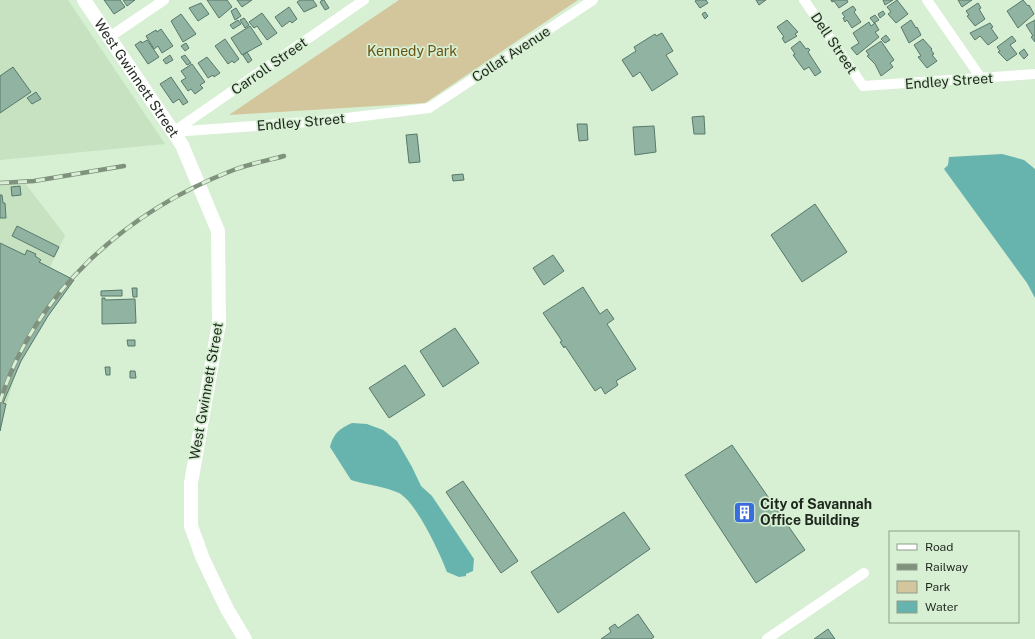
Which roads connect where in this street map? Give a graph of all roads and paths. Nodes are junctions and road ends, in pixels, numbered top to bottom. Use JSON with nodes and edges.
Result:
{"nodes":[{"id":1,"x":84,"y":0,"type":"edge"},
{"id":2,"x":164,"y":0,"type":"edge"},
{"id":3,"x":364,"y":0,"type":"edge"},
{"id":4,"x":593,"y":0,"type":"edge"},
{"id":5,"x":804,"y":0,"type":"edge"},
{"id":6,"x":927,"y":0,"type":"edge"},
{"id":7,"x":108,"y":38,"type":"junction"},
{"id":8,"x":1035,"y":74,"type":"edge"},
{"id":9,"x":981,"y":78,"type":"junction"},
{"id":10,"x":863,"y":86,"type":"joint"},
{"id":11,"x":429,"y":108,"type":"joint"},
{"id":12,"x":173,"y":132,"type":"junction"},
{"id":13,"x":864,"y":574,"type":"dead end"},
{"id":14,"x":245,"y":639,"type":"edge"},
{"id":15,"x":767,"y":639,"type":"edge"}],
"edges":[{"from":1,"to":7,"type":"main road","name":"West Gwinnett Street"},
{"from":2,"to":7,"type":"street"},
{"from":3,"to":12,"type":"street","name":"Carroll Street"},
{"from":4,"to":11,"type":"street","name":"Collat Avenue"},
{"from":5,"to":10,"type":"street","name":"Dell Street"},
{"from":6,"to":9,"type":"street"},
{"from":7,"to":12,"type":"main road","name":"West Gwinnett Street"},
{"from":8,"to":9,"type":"street","name":"Endley Street"},
{"from":9,"to":10,"type":"street","name":"Endley Street"},
{"from":11,"to":12,"type":"street","name":"Endley Street"},
{"from":12,"to":14,"type":"main road","name":"West Gwinnett Street"},
{"from":13,"to":15,"type":"street"}]}
